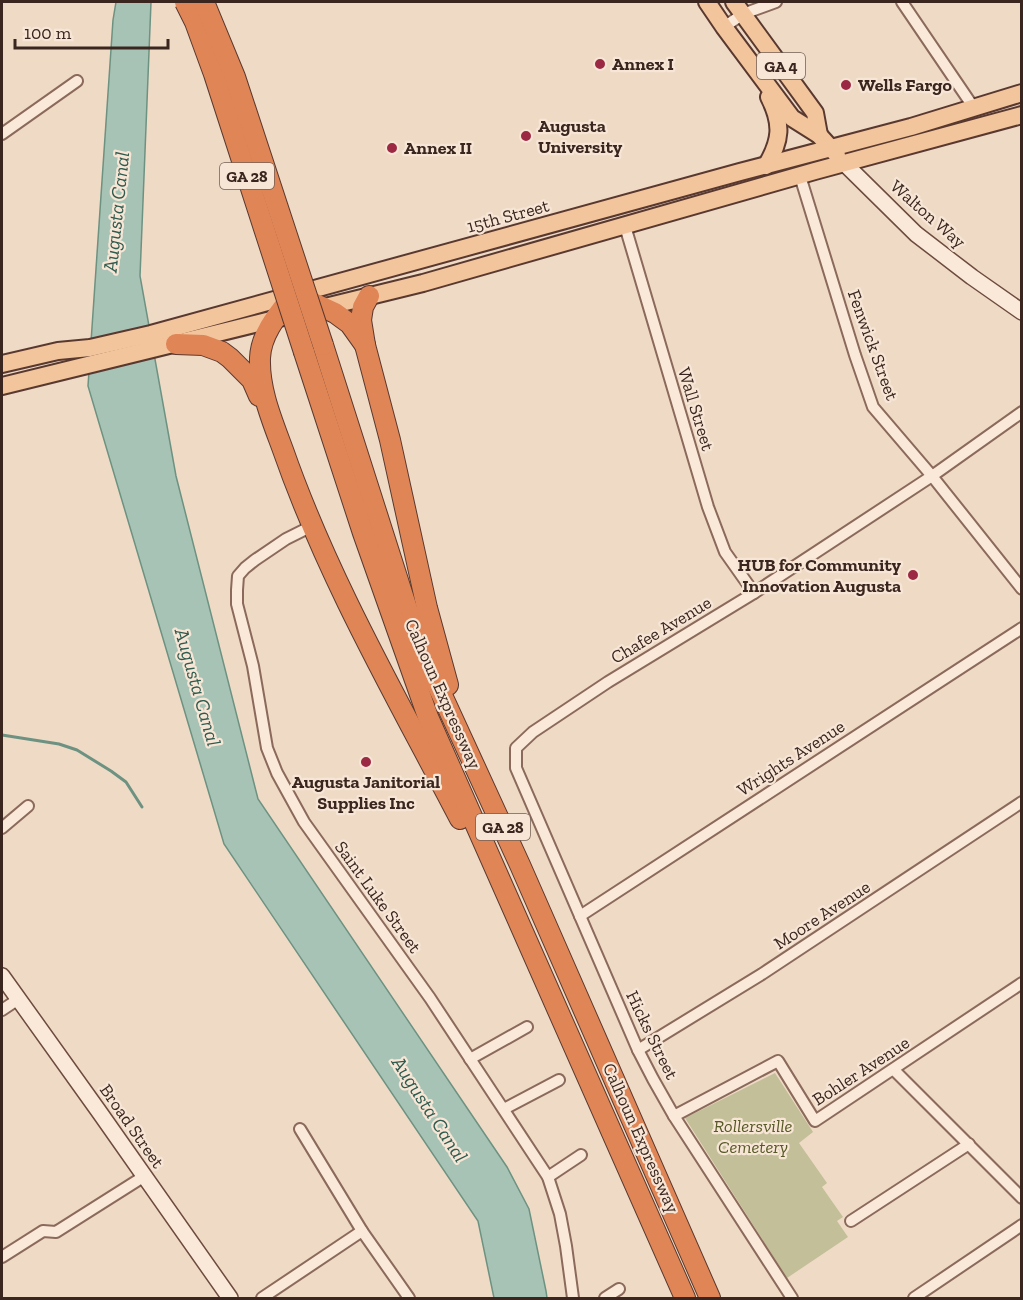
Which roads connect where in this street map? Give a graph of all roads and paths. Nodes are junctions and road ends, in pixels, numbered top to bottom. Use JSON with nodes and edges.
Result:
{"nodes":[{"id":1,"x":185,"y":2,"type":"edge"},
{"id":2,"x":204,"y":2,"type":"edge"},
{"id":3,"x":707,"y":2,"type":"edge"},
{"id":4,"x":776,"y":2,"type":"edge"},
{"id":5,"x":902,"y":2,"type":"edge"},
{"id":6,"x":738,"y":8,"type":"edge"},
{"id":7,"x":724,"y":27,"type":"junction"},
{"id":8,"x":752,"y":65,"type":"junction"},
{"id":9,"x":77,"y":81,"type":"dead end"},
{"id":10,"x":1022,"y":93,"type":"edge"},
{"id":11,"x":974,"y":108,"type":"junction"},
{"id":12,"x":1022,"y":115,"type":"edge"},
{"id":13,"x":2,"y":134,"type":"edge"},
{"id":14,"x":819,"y":135,"type":"junction"},
{"id":15,"x":831,"y":148,"type":"junction"},
{"id":16,"x":844,"y":163,"type":"junction"},
{"id":17,"x":766,"y":166,"type":"junction"},
{"id":18,"x":800,"y":176,"type":"junction"},
{"id":19,"x":625,"y":226,"type":"junction"},
{"id":20,"x":294,"y":294,"type":"junction"},
{"id":21,"x":369,"y":296,"type":"junction"},
{"id":22,"x":322,"y":307,"type":"junction"},
{"id":23,"x":1022,"y":312,"type":"edge"},
{"id":24,"x":275,"y":319,"type":"junction"},
{"id":25,"x":152,"y":342,"type":"junction"},
{"id":26,"x":176,"y":344,"type":"junction"},
{"id":27,"x":365,"y":345,"type":"junction"},
{"id":28,"x":90,"y":357,"type":"junction"},
{"id":29,"x":2,"y":364,"type":"edge"},
{"id":30,"x":2,"y":386,"type":"edge"},
{"id":31,"x":1022,"y":412,"type":"edge"},
{"id":32,"x":270,"y":414,"type":"junction"},
{"id":33,"x":932,"y":476,"type":"junction"},
{"id":34,"x":312,"y":526,"type":"junction"},
{"id":35,"x":1022,"y":589,"type":"edge"},
{"id":36,"x":754,"y":593,"type":"junction"},
{"id":37,"x":1022,"y":628,"type":"edge"},
{"id":38,"x":471,"y":759,"type":"junction"},
{"id":39,"x":516,"y":768,"type":"joint"},
{"id":40,"x":1022,"y":802,"type":"edge"},
{"id":41,"x":28,"y":806,"type":"dead end"},
{"id":42,"x":2,"y":828,"type":"edge"},
{"id":43,"x":580,"y":916,"type":"junction"},
{"id":44,"x":2,"y":976,"type":"edge"},
{"id":45,"x":1022,"y":984,"type":"edge"},
{"id":46,"x":550,"y":992,"type":"junction"},
{"id":47,"x":17,"y":1000,"type":"junction"},
{"id":48,"x":2,"y":1010,"type":"edge"},
{"id":49,"x":527,"y":1027,"type":"dead end"},
{"id":50,"x":638,"y":1050,"type":"junction"},
{"id":51,"x":470,"y":1059,"type":"junction"},
{"id":52,"x":894,"y":1070,"type":"junction"},
{"id":53,"x":559,"y":1080,"type":"dead end"},
{"id":54,"x":504,"y":1109,"type":"junction"},
{"id":55,"x":674,"y":1116,"type":"junction"},
{"id":56,"x":300,"y":1129,"type":"dead end"},
{"id":57,"x":969,"y":1144,"type":"junction"},
{"id":58,"x":645,"y":1149,"type":"junction"},
{"id":59,"x":580,"y":1155,"type":"dead end"},
{"id":60,"x":143,"y":1177,"type":"junction"},
{"id":61,"x":548,"y":1177,"type":"junction"},
{"id":62,"x":1022,"y":1198,"type":"edge"},
{"id":63,"x":851,"y":1221,"type":"dead end"},
{"id":64,"x":1022,"y":1225,"type":"edge"},
{"id":65,"x":362,"y":1231,"type":"junction"},
{"id":66,"x":660,"y":1240,"type":"junction"},
{"id":67,"x":2,"y":1257,"type":"edge"},
{"id":68,"x":619,"y":1289,"type":"dead end"},
{"id":69,"x":230,"y":1299,"type":"edge"},
{"id":70,"x":262,"y":1299,"type":"edge"},
{"id":71,"x":409,"y":1299,"type":"edge"},
{"id":72,"x":573,"y":1299,"type":"edge"},
{"id":73,"x":605,"y":1299,"type":"edge"},
{"id":74,"x":678,"y":1299,"type":"edge"},
{"id":75,"x":685,"y":1299,"type":"edge"},
{"id":76,"x":710,"y":1299,"type":"edge"},
{"id":77,"x":718,"y":1299,"type":"edge"},
{"id":78,"x":792,"y":1299,"type":"edge"},
{"id":79,"x":914,"y":1299,"type":"edge"}],
"edges":[{"from":1,"to":46,"type":"highway","name":"Calhoun Expressway","number":"GA 28","bridge":true},
{"from":2,"to":38,"type":"highway","name":"Calhoun Expressway","number":"GA 28","bridge":true},
{"from":3,"to":7,"type":"main road","name":"Walton Way","number":"GA 4"},
{"from":4,"to":6,"type":"street"},
{"from":5,"to":11,"type":"street"},
{"from":6,"to":7,"type":"street"},
{"from":6,"to":14,"type":"main road","name":"Walton Way","number":"GA 4"},
{"from":7,"to":8,"type":"main road","name":"Walton Way","number":"GA 4"},
{"from":8,"to":14,"type":"main road","name":"Walton Way","number":"GA 4"},
{"from":8,"to":17,"type":"main road"},
{"from":9,"to":13,"type":"street"},
{"from":10,"to":11,"type":"main road","name":"15th Street"},
{"from":11,"to":15,"type":"main road","name":"15th Street"},
{"from":12,"to":16,"type":"main road","name":"15th Street"},
{"from":14,"to":15,"type":"main road","name":"Walton Way","number":"GA 4"},
{"from":15,"to":16,"type":"main road","name":"Walton Way","number":"GA 4"},
{"from":15,"to":17,"type":"main road","name":"15th Street"},
{"from":16,"to":18,"type":"main road","name":"15th Street"},
{"from":16,"to":23,"type":"main road","name":"Walton Way"},
{"from":17,"to":20,"type":"main road","name":"15th Street"},
{"from":18,"to":19,"type":"main road","name":"15th Street"},
{"from":18,"to":33,"type":"street","name":"Fenwick Street"},
{"from":19,"to":21,"type":"main road","name":"15th Street"},
{"from":19,"to":36,"type":"street","name":"Wall Street"},
{"from":20,"to":22,"type":"highway"},
{"from":20,"to":24,"type":"highway"},
{"from":20,"to":25,"type":"main road","name":"15th Street"},
{"from":21,"to":22,"type":"main road","name":"15th Street"},
{"from":21,"to":27,"type":"highway"},
{"from":22,"to":24,"type":"main road","name":"15th Street"},
{"from":22,"to":27,"type":"highway"},
{"from":24,"to":26,"type":"main road","name":"15th Street"},
{"from":24,"to":32,"type":"highway"},
{"from":25,"to":26,"type":"main road","name":"15th Street"},
{"from":25,"to":28,"type":"main road","name":"15th Street"},
{"from":26,"to":32,"type":"highway"},
{"from":27,"to":38,"type":"highway"},
{"from":28,"to":29,"type":"main road","name":"15th Street"},
{"from":28,"to":30,"type":"main road","name":"15th Street"},
{"from":31,"to":33,"type":"street","name":"Chafee Avenue"},
{"from":32,"to":34,"type":"highway"},
{"from":33,"to":35,"type":"street","name":"Fenwick Street"},
{"from":33,"to":36,"type":"street","name":"Chafee Avenue"},
{"from":34,"to":46,"type":"highway"},
{"from":34,"to":51,"type":"street","name":"Saint Luke Street"},
{"from":36,"to":39,"type":"street","name":"Chafee Avenue"},
{"from":37,"to":43,"type":"street","name":"Wrights Avenue"},
{"from":38,"to":58,"type":"highway","name":"Calhoun Expressway","number":"GA 28"},
{"from":39,"to":43,"type":"street","name":"Hicks Street"},
{"from":40,"to":50,"type":"street","name":"Moore Avenue"},
{"from":41,"to":42,"type":"street"},
{"from":43,"to":50,"type":"street","name":"Hicks Street"},
{"from":44,"to":47,"type":"main road","name":"Broad Street"},
{"from":45,"to":52,"type":"street","name":"Bohler Avenue"},
{"from":46,"to":66,"type":"highway","name":"Calhoun Expressway","number":"GA 28"},
{"from":47,"to":48,"type":"street"},
{"from":47,"to":60,"type":"main road","name":"Broad Street"},
{"from":49,"to":51,"type":"street"},
{"from":50,"to":55,"type":"street","name":"Hicks Street"},
{"from":51,"to":54,"type":"street","name":"Saint Luke Street"},
{"from":52,"to":55,"type":"street","name":"Bohler Avenue"},
{"from":52,"to":57,"type":"street"},
{"from":53,"to":54,"type":"street"},
{"from":54,"to":61,"type":"street","name":"Saint Luke Street"},
{"from":55,"to":78,"type":"street","name":"Hicks Street"},
{"from":56,"to":65,"type":"street"},
{"from":57,"to":62,"type":"street"},
{"from":57,"to":63,"type":"street"},
{"from":58,"to":76,"type":"highway","name":"Calhoun Expressway","number":"GA 28"},
{"from":58,"to":77,"type":"highway"},
{"from":59,"to":61,"type":"street"},
{"from":60,"to":67,"type":"street"},
{"from":60,"to":69,"type":"main road","name":"Broad Street"},
{"from":61,"to":72,"type":"street","name":"Saint Luke Street"},
{"from":64,"to":79,"type":"street"},
{"from":65,"to":70,"type":"street"},
{"from":65,"to":71,"type":"street"},
{"from":66,"to":74,"type":"highway"},
{"from":66,"to":75,"type":"highway","name":"Calhoun Expressway","number":"GA 28"},
{"from":68,"to":73,"type":"street"}]}
